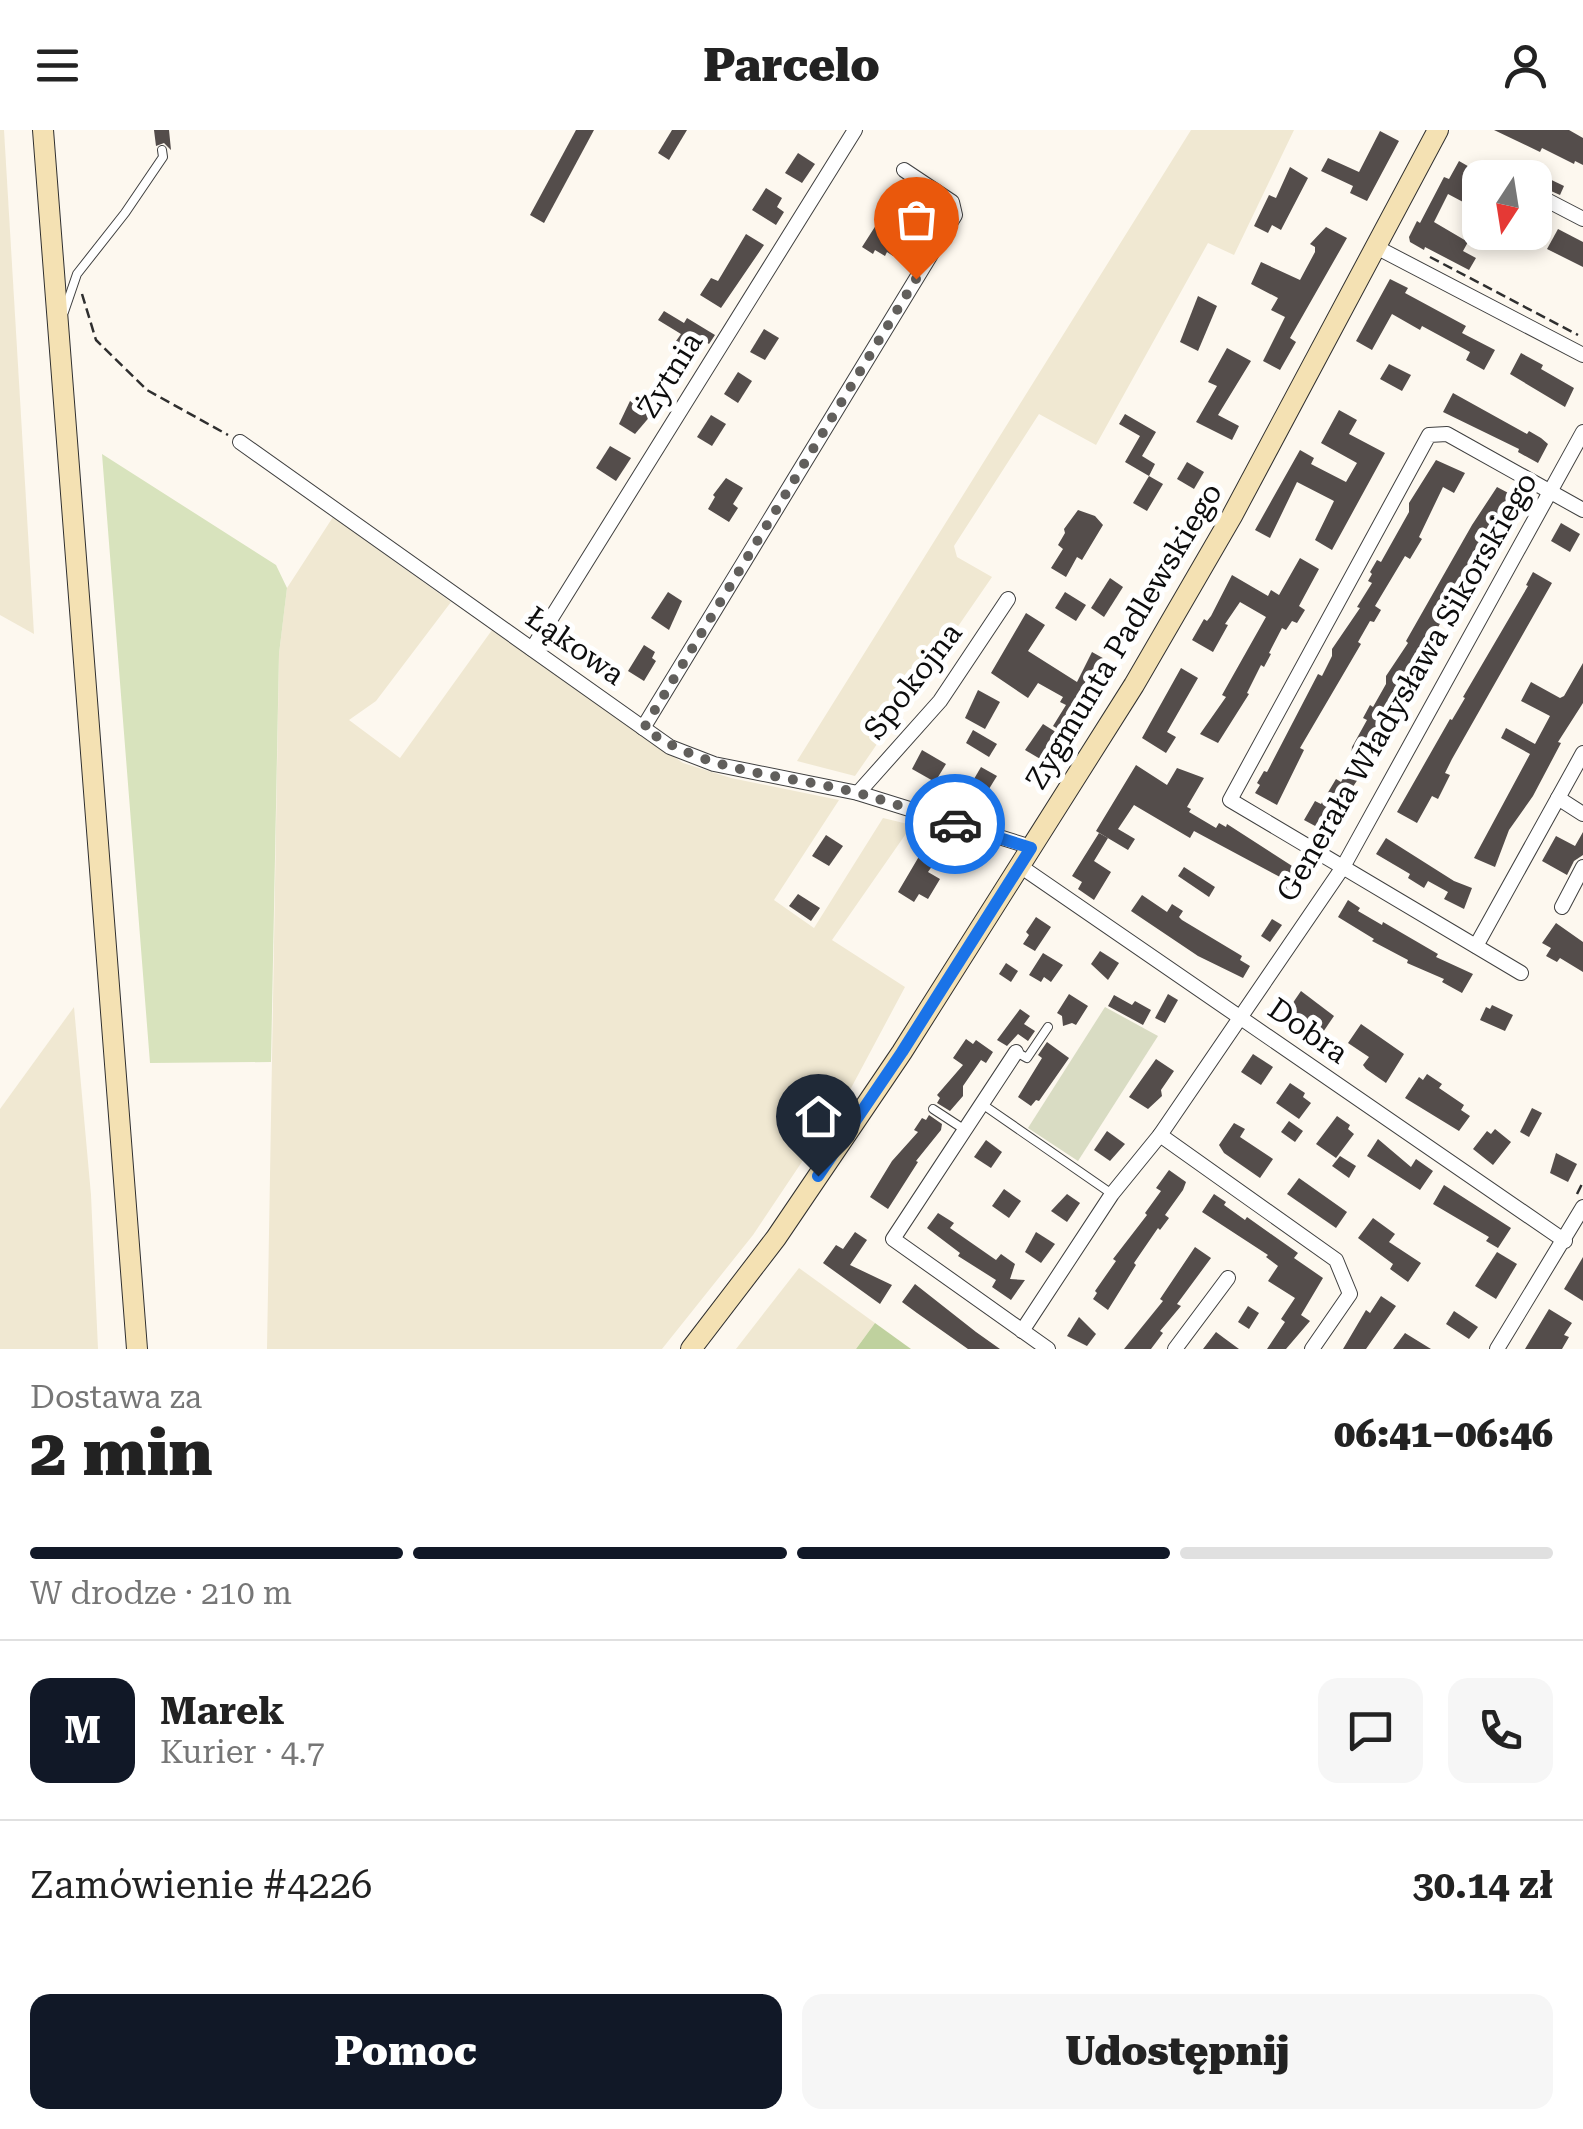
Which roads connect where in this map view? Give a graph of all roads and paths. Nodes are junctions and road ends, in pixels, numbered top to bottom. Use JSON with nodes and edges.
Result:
{"nodes":[{"id":1,"x":43,"y":130,"type":"edge"},
{"id":2,"x":855,"y":130,"type":"edge"},
{"id":3,"x":1438,"y":130,"type":"edge"},
{"id":4,"x":162,"y":150,"type":"dead end"},
{"id":5,"x":904,"y":170,"type":"dead end"},
{"id":6,"x":1552,"y":203,"type":"edge"},
{"id":7,"x":1583,"y":219,"type":"edge"},
{"id":8,"x":1376,"y":247,"type":"junction"},
{"id":9,"x":77,"y":274,"type":"junction"},
{"id":10,"x":58,"y":340,"type":"junction"},
{"id":11,"x":1583,"y":355,"type":"edge"},
{"id":12,"x":1583,"y":432,"type":"edge"},
{"id":13,"x":240,"y":442,"type":"joint"},
{"id":14,"x":1550,"y":493,"type":"junction"},
{"id":15,"x":1583,"y":510,"type":"edge"},
{"id":16,"x":1008,"y":599,"type":"dead end"},
{"id":17,"x":532,"y":649,"type":"junction"},
{"id":18,"x":644,"y":728,"type":"junction"},
{"id":19,"x":1583,"y":753,"type":"edge"},
{"id":20,"x":858,"y":793,"type":"junction"},
{"id":21,"x":1558,"y":798,"type":"junction"},
{"id":22,"x":1583,"y":814,"type":"edge"},
{"id":23,"x":1026,"y":857,"type":"junction"},
{"id":24,"x":1343,"y":867,"type":"junction"},
{"id":25,"x":1583,"y":867,"type":"edge"},
{"id":26,"x":1562,"y":906,"type":"dead end"},
{"id":27,"x":1476,"y":946,"type":"junction"},
{"id":28,"x":1521,"y":973,"type":"dead end"},
{"id":29,"x":1240,"y":1017,"type":"junction"},
{"id":30,"x":1048,"y":1028,"type":"dead end"},
{"id":31,"x":1016,"y":1052,"type":"joint"},
{"id":32,"x":982,"y":1104,"type":"junction"},
{"id":33,"x":934,"y":1109,"type":"dead end"},
{"id":34,"x":965,"y":1130,"type":"junction"},
{"id":35,"x":1160,"y":1135,"type":"junction"},
{"id":36,"x":1112,"y":1194,"type":"junction"},
{"id":37,"x":1583,"y":1207,"type":"edge"},
{"id":38,"x":1565,"y":1241,"type":"junction"},
{"id":39,"x":1228,"y":1278,"type":"dead end"},
{"id":40,"x":1022,"y":1332,"type":"junction"},
{"id":41,"x":137,"y":1349,"type":"edge"},
{"id":42,"x":691,"y":1349,"type":"edge"},
{"id":43,"x":1048,"y":1349,"type":"edge"},
{"id":44,"x":1175,"y":1349,"type":"edge"},
{"id":45,"x":1312,"y":1349,"type":"edge"},
{"id":46,"x":1496,"y":1349,"type":"edge"}],
"edges":[{"from":1,"to":10,"type":"street"},
{"from":2,"to":17,"type":"street","name":"Żytnia"},
{"from":3,"to":8,"type":"street","name":"Zygmunta Padlewskiego"},
{"from":4,"to":9,"type":"lane"},
{"from":5,"to":18,"type":"street"},
{"from":6,"to":7,"type":"street"},
{"from":8,"to":11,"type":"street"},
{"from":8,"to":23,"type":"street","name":"Zygmunta Padlewskiego"},
{"from":9,"to":10,"type":"lane"},
{"from":9,"to":13,"type":"path"},
{"from":10,"to":41,"type":"street"},
{"from":12,"to":14,"type":"street","name":"Generała Władysława Sikorskiego"},
{"from":13,"to":17,"type":"street","name":"Łąkowa"},
{"from":14,"to":15,"type":"street"},
{"from":14,"to":24,"type":"street","name":"Generała Władysława Sikorskiego"},
{"from":14,"to":24,"type":"street"},
{"from":16,"to":20,"type":"street","name":"Spokojna"},
{"from":17,"to":18,"type":"street","name":"Łąkowa"},
{"from":18,"to":20,"type":"street","name":"Łąkowa"},
{"from":19,"to":21,"type":"street"},
{"from":20,"to":23,"type":"street","name":"Łąkowa"},
{"from":21,"to":22,"type":"street"},
{"from":21,"to":27,"type":"street"},
{"from":23,"to":29,"type":"street","name":"Dobra"},
{"from":23,"to":42,"type":"street","name":"Zygmunta Padlewskiego"},
{"from":24,"to":27,"type":"street"},
{"from":24,"to":29,"type":"street","name":"Generała Władysława Sikorskiego"},
{"from":25,"to":26,"type":"street"},
{"from":27,"to":28,"type":"street"},
{"from":29,"to":35,"type":"street","name":"Generała Władysława Sikorskiego"},
{"from":29,"to":38,"type":"street","name":"Dobra"},
{"from":30,"to":31,"type":"lane"},
{"from":31,"to":32,"type":"street"},
{"from":32,"to":34,"type":"street"},
{"from":32,"to":36,"type":"lane"},
{"from":33,"to":34,"type":"lane"},
{"from":34,"to":40,"type":"street"},
{"from":35,"to":36,"type":"street","name":"Generała Władysława Sikorskiego"},
{"from":35,"to":45,"type":"street"},
{"from":36,"to":40,"type":"street","name":"Generała Władysława Sikorskiego"},
{"from":37,"to":38,"type":"street"},
{"from":38,"to":46,"type":"street"},
{"from":39,"to":44,"type":"street"},
{"from":40,"to":43,"type":"street"}]}
